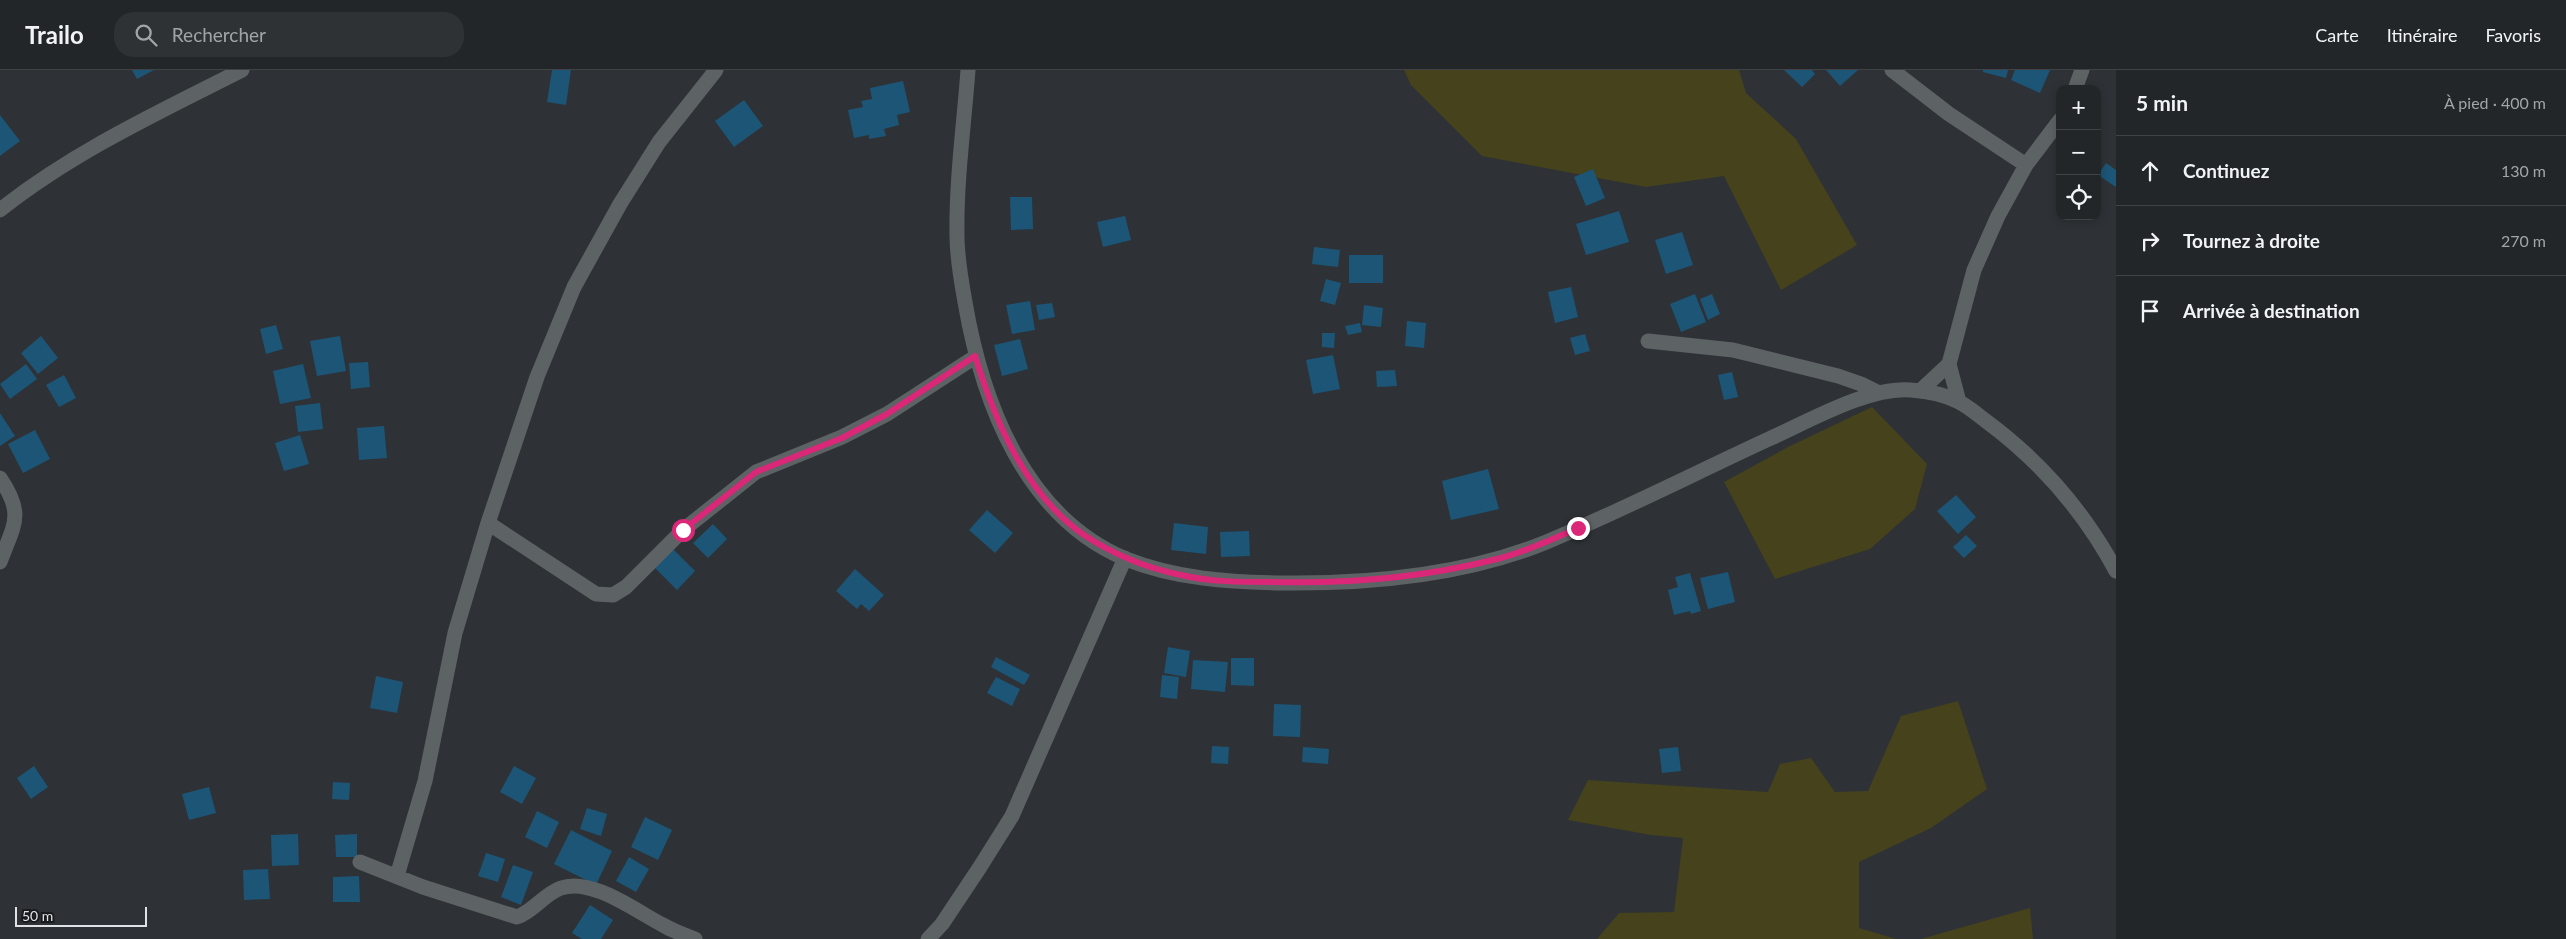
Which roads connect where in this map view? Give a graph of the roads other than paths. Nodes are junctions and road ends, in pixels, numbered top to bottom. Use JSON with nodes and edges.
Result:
{"nodes":[{"id":1,"x":242,"y":70,"type":"edge"},
{"id":2,"x":716,"y":70,"type":"edge"},
{"id":3,"x":968,"y":70,"type":"edge"},
{"id":4,"x":1892,"y":70,"type":"edge"},
{"id":5,"x":2082,"y":70,"type":"edge"},
{"id":6,"x":2076,"y":85,"type":"edge"},
{"id":7,"x":2056,"y":125,"type":"edge"},
{"id":8,"x":2026,"y":165,"type":"junction"},
{"id":9,"x":0,"y":210,"type":"edge"},
{"id":10,"x":1648,"y":341,"type":"dead end"},
{"id":11,"x":975,"y":356,"type":"junction"},
{"id":12,"x":1949,"y":364,"type":"junction"},
{"id":13,"x":1920,"y":391,"type":"junction"},
{"id":14,"x":1877,"y":392,"type":"junction"},
{"id":15,"x":1959,"y":402,"type":"junction"},
{"id":16,"x":0,"y":478,"type":"edge"},
{"id":17,"x":488,"y":523,"type":"junction"},
{"id":18,"x":1125,"y":558,"type":"junction"},
{"id":19,"x":0,"y":562,"type":"edge"},
{"id":20,"x":2116,"y":571,"type":"edge"},
{"id":21,"x":360,"y":862,"type":"dead end"},
{"id":22,"x":397,"y":876,"type":"junction"},
{"id":23,"x":695,"y":939,"type":"edge"},
{"id":24,"x":928,"y":939,"type":"edge"}],
"edges":[{"from":1,"to":9,"type":"street"},
{"from":2,"to":17,"type":"street"},
{"from":3,"to":11,"type":"street"},
{"from":4,"to":8,"type":"street"},
{"from":5,"to":6,"type":"street"},
{"from":7,"to":8,"type":"street"},
{"from":8,"to":12,"type":"street"},
{"from":10,"to":14,"type":"street"},
{"from":11,"to":17,"type":"street"},
{"from":11,"to":18,"type":"street"},
{"from":12,"to":13,"type":"street"},
{"from":12,"to":15,"type":"street"},
{"from":13,"to":14,"type":"street"},
{"from":13,"to":15,"type":"street"},
{"from":14,"to":18,"type":"street"},
{"from":15,"to":20,"type":"street"},
{"from":16,"to":19,"type":"street"},
{"from":17,"to":22,"type":"street"},
{"from":18,"to":24,"type":"street"},
{"from":21,"to":22,"type":"street"},
{"from":22,"to":23,"type":"street"}]}
